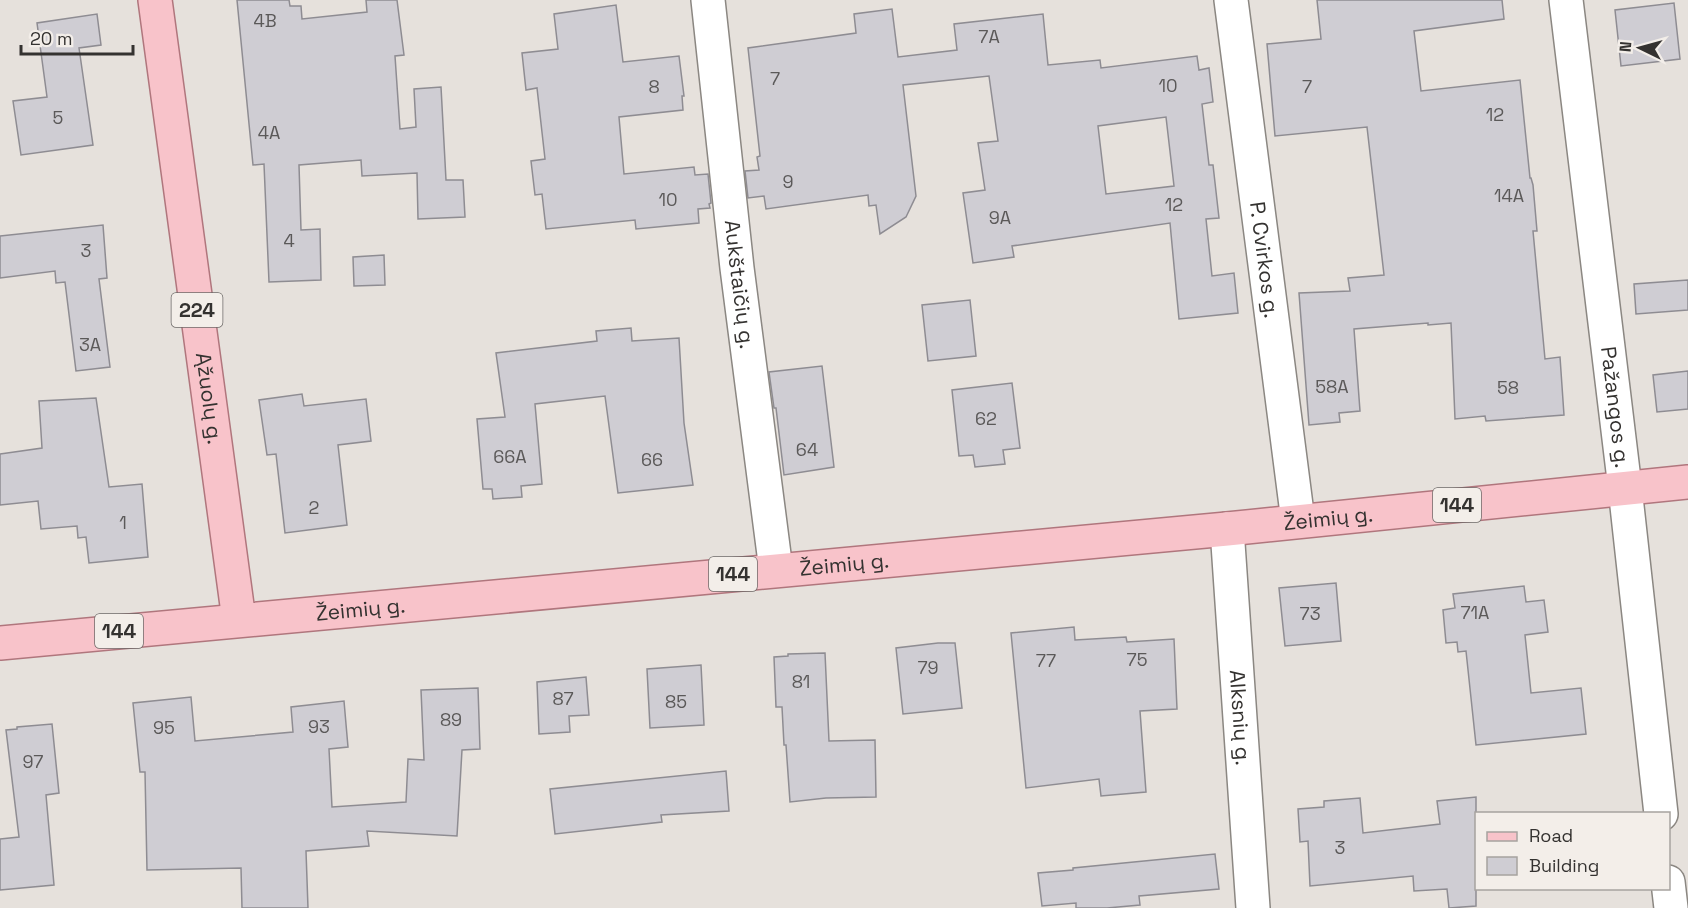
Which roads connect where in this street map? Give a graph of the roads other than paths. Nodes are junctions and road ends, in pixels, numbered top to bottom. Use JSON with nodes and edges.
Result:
{"nodes":[{"id":1,"x":155,"y":0,"type":"edge"},
{"id":2,"x":708,"y":0,"type":"edge"},
{"id":3,"x":1231,"y":0,"type":"edge"},
{"id":4,"x":1566,"y":0,"type":"edge"},
{"id":5,"x":1688,"y":482,"type":"edge"},
{"id":6,"x":1625,"y":488,"type":"junction"},
{"id":7,"x":1298,"y":521,"type":"junction"},
{"id":8,"x":1227,"y":529,"type":"junction"},
{"id":9,"x":776,"y":570,"type":"junction"},
{"id":10,"x":239,"y":620,"type":"junction"},
{"id":11,"x":0,"y":643,"type":"edge"},
{"id":12,"x":1661,"y":812,"type":"edge"},
{"id":13,"x":1669,"y":890,"type":"edge"},
{"id":14,"x":1253,"y":908,"type":"edge"},
{"id":15,"x":1671,"y":908,"type":"edge"}],
"edges":[{"from":1,"to":10,"type":"main road","name":"Ąžuolų g.","number":"224"},
{"from":2,"to":9,"type":"street","name":"Aukštaičių g."},
{"from":3,"to":7,"type":"street","name":"P. Cvirkos g."},
{"from":4,"to":6,"type":"street","name":"Pažangos g."},
{"from":5,"to":6,"type":"main road","name":"Žeimių g.","number":"144"},
{"from":6,"to":7,"type":"main road","name":"Žeimių g.","number":"144"},
{"from":6,"to":12,"type":"street","name":"Pažangos g."},
{"from":7,"to":8,"type":"main road","name":"Žeimių g.","number":"144"},
{"from":8,"to":9,"type":"main road","name":"Žeimių g.","number":"144"},
{"from":8,"to":14,"type":"street","name":"Alksnių g."},
{"from":9,"to":10,"type":"main road","name":"Žeimių g.","number":"144"},
{"from":10,"to":11,"type":"main road","name":"Žeimių g.","number":"144"},
{"from":13,"to":15,"type":"street"}]}
